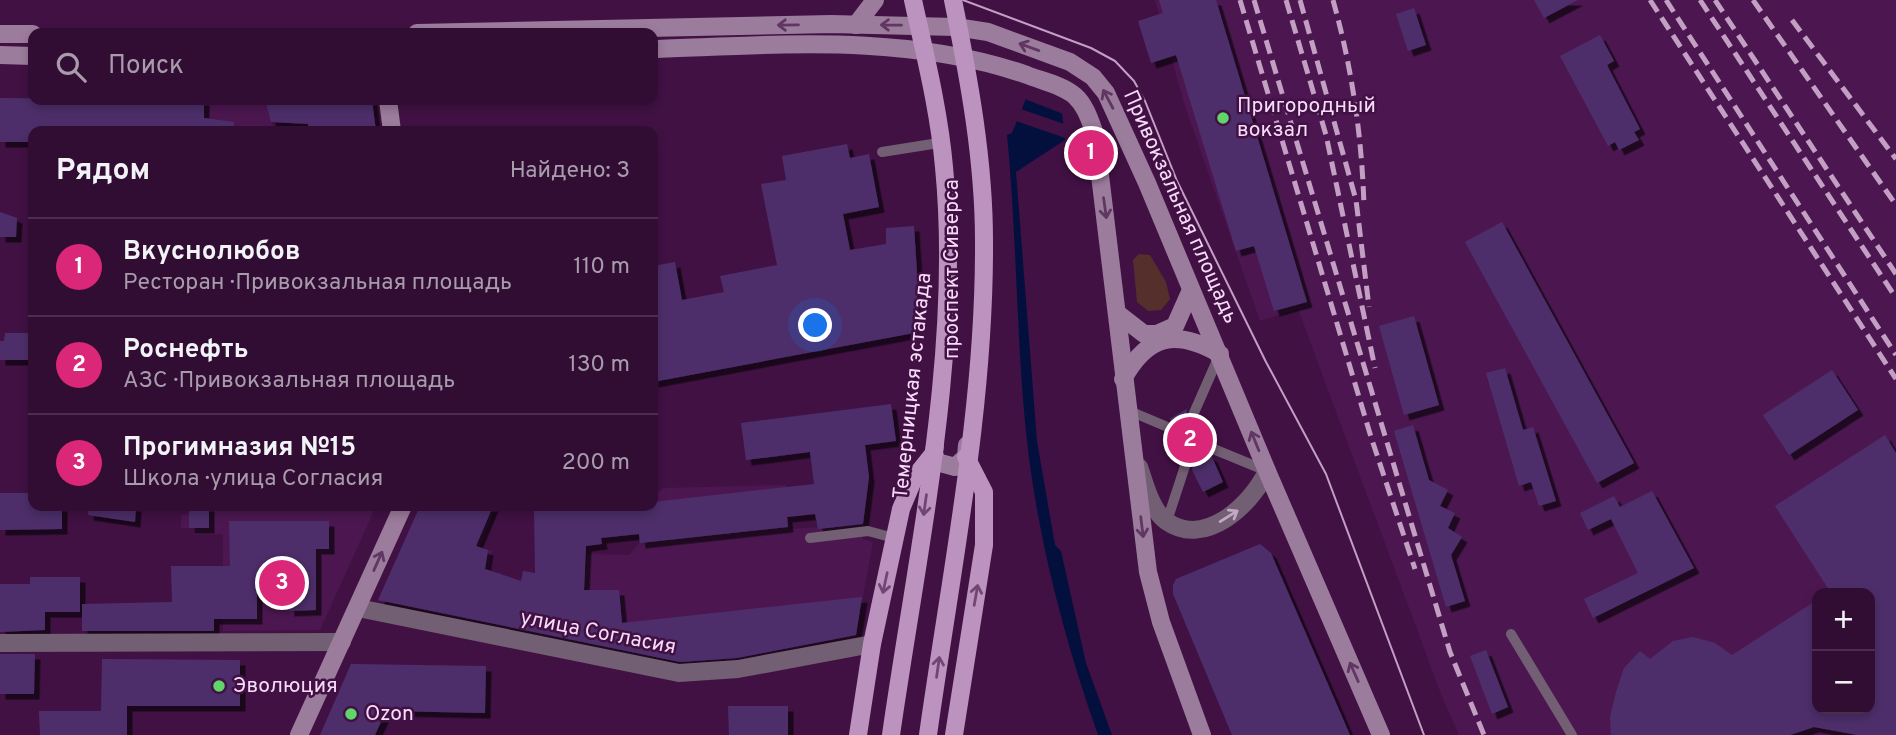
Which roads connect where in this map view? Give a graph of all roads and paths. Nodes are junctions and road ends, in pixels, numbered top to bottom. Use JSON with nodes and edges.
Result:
{"nodes":[{"id":1,"x":875,"y":0,"type":"edge"},
{"id":2,"x":913,"y":0,"type":"edge"},
{"id":3,"x":920,"y":0,"type":"edge"},
{"id":4,"x":951,"y":0,"type":"edge"},
{"id":5,"x":856,"y":25,"type":"junction"},
{"id":6,"x":925,"y":26,"type":"junction"},
{"id":7,"x":956,"y":27,"type":"junction"},
{"id":8,"x":658,"y":29,"type":"edge"},
{"id":9,"x":0,"y":34,"type":"edge"},
{"id":10,"x":28,"y":34,"type":"edge"},
{"id":11,"x":658,"y":48,"type":"edge"},
{"id":12,"x":930,"y":51,"type":"junction"},
{"id":13,"x":0,"y":55,"type":"edge"},
{"id":14,"x":28,"y":56,"type":"edge"},
{"id":15,"x":960,"y":57,"type":"junction"},
{"id":16,"x":389,"y":105,"type":"edge"},
{"id":17,"x":391,"y":126,"type":"edge"},
{"id":18,"x":945,"y":142,"type":"junction"},
{"id":19,"x":882,"y":152,"type":"dead end"},
{"id":20,"x":1191,"y":290,"type":"junction"},
{"id":21,"x":1117,"y":313,"type":"junction"},
{"id":22,"x":1220,"y":354,"type":"junction"},
{"id":23,"x":1123,"y":379,"type":"junction"},
{"id":24,"x":1127,"y":410,"type":"junction"},
{"id":25,"x":934,"y":453,"type":"junction"},
{"id":26,"x":1133,"y":454,"type":"junction"},
{"id":27,"x":966,"y":457,"type":"junction"},
{"id":28,"x":1266,"y":471,"type":"junction"},
{"id":29,"x":401,"y":511,"type":"edge"},
{"id":30,"x":1167,"y":521,"type":"junction"},
{"id":31,"x":810,"y":538,"type":"dead end"},
{"id":32,"x":894,"y":538,"type":"junction"},
{"id":33,"x":358,"y":608,"type":"junction"},
{"id":34,"x":1511,"y":634,"type":"dead end"},
{"id":35,"x":342,"y":642,"type":"junction"},
{"id":36,"x":0,"y":643,"type":"edge"},
{"id":37,"x":872,"y":643,"type":"junction"},
{"id":38,"x":299,"y":735,"type":"edge"},
{"id":39,"x":858,"y":735,"type":"edge"},
{"id":40,"x":891,"y":735,"type":"edge"},
{"id":41,"x":928,"y":735,"type":"edge"},
{"id":42,"x":954,"y":735,"type":"edge"},
{"id":43,"x":1202,"y":735,"type":"edge"},
{"id":44,"x":1381,"y":735,"type":"edge"},
{"id":45,"x":1572,"y":735,"type":"edge"}],
"edges":[{"from":1,"to":5,"type":"main road"},
{"from":2,"to":40,"type":"main road","name":"Темерницкая эстакада","one_way":true,"bridge":true},
{"from":3,"to":6,"type":"main road","name":"проспект Сиверса"},
{"from":4,"to":7,"type":"main road","name":"проспект Сиверса"},
{"from":41,"to":4,"type":"main road","one_way":true,"bridge":true},
{"from":6,"to":5,"type":"main road","name":"Привокзальная площадь","one_way":true},
{"from":5,"to":8,"type":"main road","name":"Привокзальная площадь","one_way":true},
{"from":6,"to":7,"type":"main road","name":"Привокзальная площадь"},
{"from":6,"to":12,"type":"main road","name":"проспект Сиверса"},
{"from":7,"to":15,"type":"main road","name":"проспект Сиверса"},
{"from":20,"to":7,"type":"main road","name":"Привокзальная площадь","one_way":true},
{"from":9,"to":10,"type":"main road"},
{"from":11,"to":12,"type":"main road"},
{"from":12,"to":15,"type":"main road"},
{"from":12,"to":18,"type":"main road","name":"проспект Сиверса"},
{"from":13,"to":14,"type":"main road"},
{"from":15,"to":21,"type":"main road","one_way":true},
{"from":15,"to":27,"type":"main road","name":"проспект Сиверса"},
{"from":16,"to":17,"type":"main road"},
{"from":18,"to":19,"type":"lane"},
{"from":18,"to":25,"type":"main road","name":"проспект Сиверса"},
{"from":20,"to":21,"type":"main road"},
{"from":20,"to":22,"type":"main road","name":"Привокзальная площадь"},
{"from":21,"to":23,"type":"main road"},
{"from":22,"to":23,"type":"main road"},
{"from":28,"to":22,"type":"main road","name":"Привокзальная площадь","one_way":true},
{"from":22,"to":28,"type":"lane"},
{"from":23,"to":24,"type":"main road"},
{"from":24,"to":26,"type":"main road"},
{"from":24,"to":30,"type":"lane"},
{"from":25,"to":27,"type":"main road"},
{"from":25,"to":32,"type":"main road"},
{"from":26,"to":30,"type":"street"},
{"from":26,"to":43,"type":"main road","one_way":true},
{"from":42,"to":27,"type":"main road","one_way":true},
{"from":30,"to":28,"type":"street","one_way":true},
{"from":44,"to":28,"type":"main road","name":"Привокзальная площадь","one_way":true},
{"from":33,"to":29,"type":"main road","one_way":true},
{"from":31,"to":32,"type":"lane"},
{"from":32,"to":37,"type":"main road","one_way":true},
{"from":33,"to":35,"type":"main road"},
{"from":33,"to":37,"type":"street","name":"улица Согласия"},
{"from":34,"to":45,"type":"lane"},
{"from":35,"to":36,"type":"street"},
{"from":35,"to":38,"type":"main road"},
{"from":37,"to":39,"type":"main road"}]}
